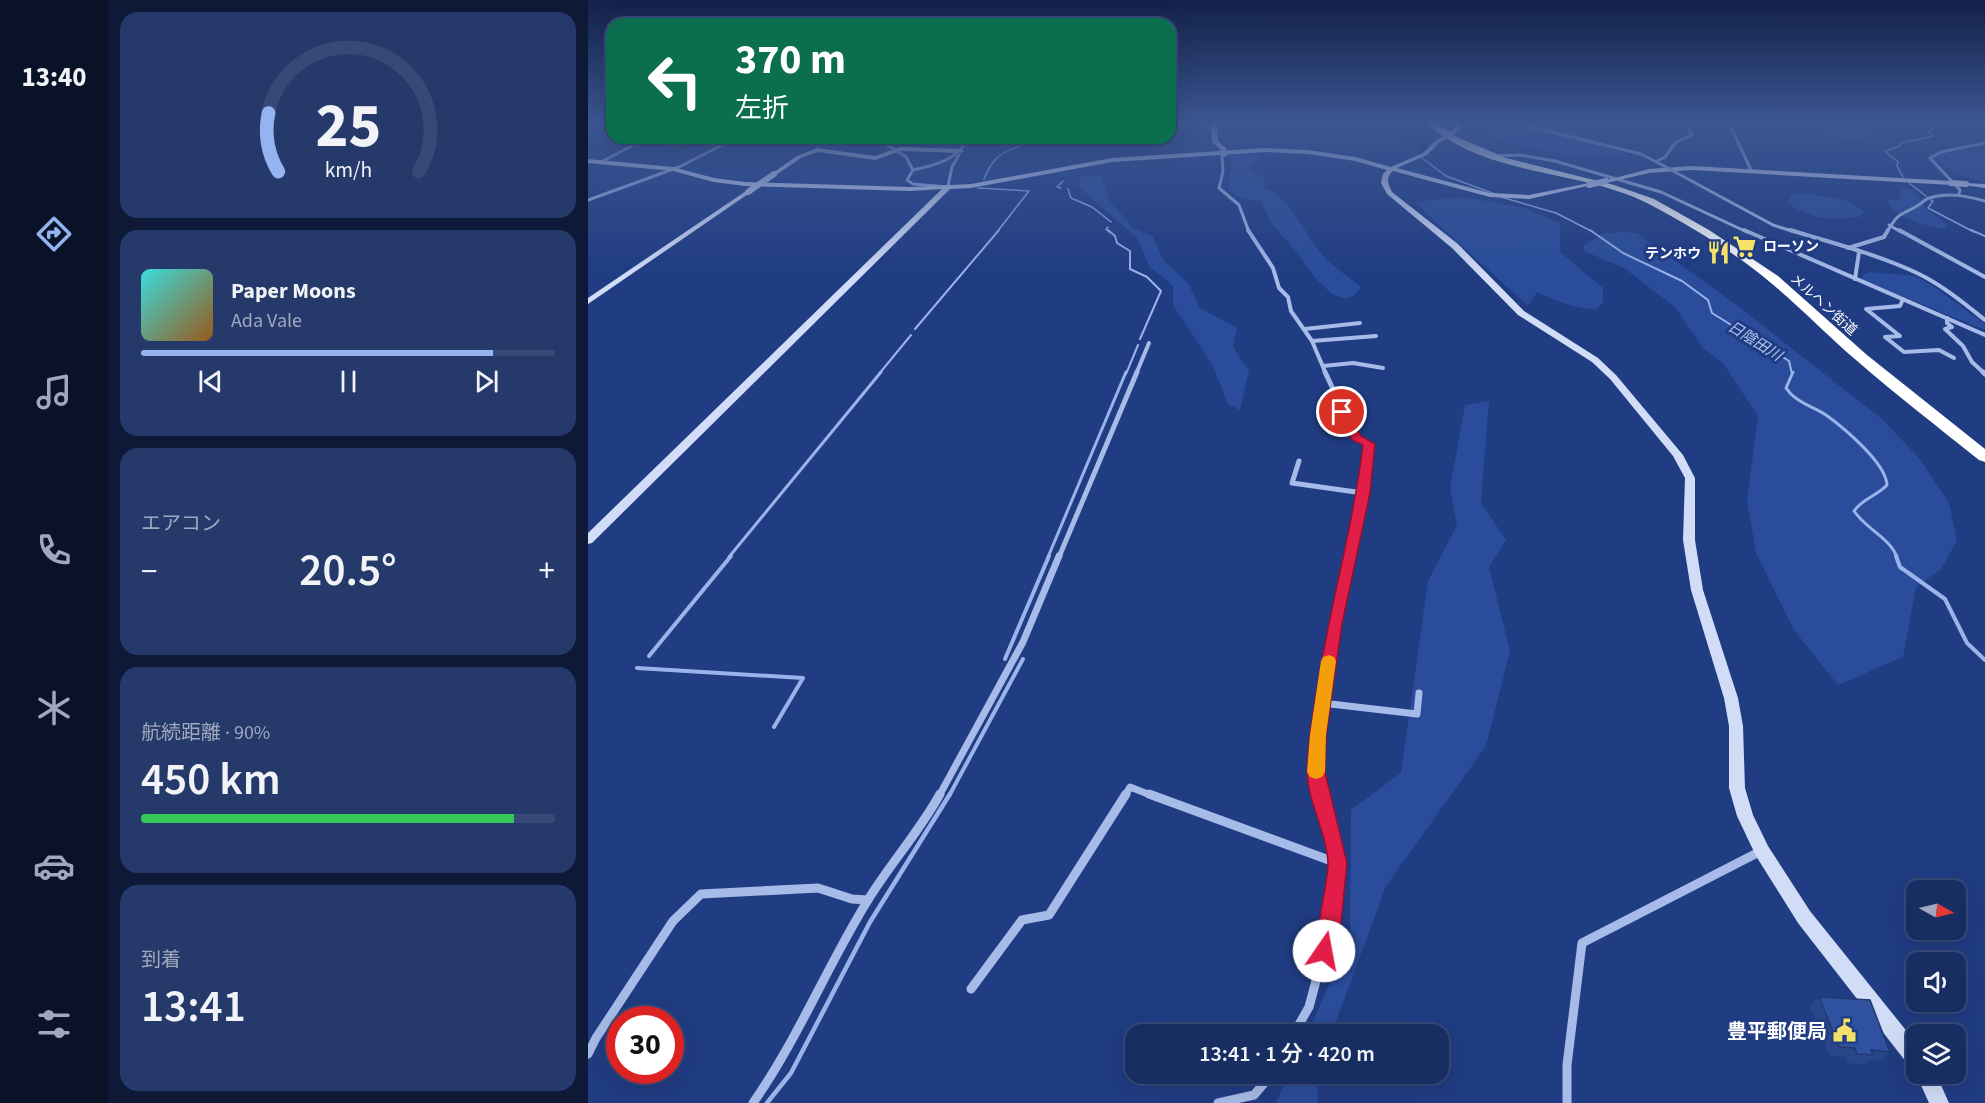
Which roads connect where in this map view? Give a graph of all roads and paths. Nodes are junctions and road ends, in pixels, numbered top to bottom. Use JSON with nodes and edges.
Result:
{"nodes":[{"id":1,"x":663,"y":172,"type":"edge"},
{"id":2,"x":686,"y":172,"type":"edge"},
{"id":3,"x":776,"y":172,"type":"edge"},
{"id":4,"x":912,"y":172,"type":"edge"},
{"id":5,"x":951,"y":172,"type":"edge"},
{"id":6,"x":1042,"y":172,"type":"edge"},
{"id":7,"x":1223,"y":172,"type":"edge"},
{"id":8,"x":1389,"y":172,"type":"edge"},
{"id":9,"x":1408,"y":172,"type":"edge"},
{"id":10,"x":1553,"y":172,"type":"edge"},
{"id":11,"x":1591,"y":172,"type":"edge"},
{"id":12,"x":1648,"y":172,"type":"edge"},
{"id":13,"x":1676,"y":172,"type":"edge"},
{"id":14,"x":1788,"y":172,"type":"edge"},
{"id":15,"x":1944,"y":172,"type":"edge"},
{"id":16,"x":1615,"y":179,"type":"junction"},
{"id":17,"x":1985,"y":186,"type":"edge"},
{"id":18,"x":948,"y":187,"type":"junction"},
{"id":19,"x":1959,"y":194,"type":"junction"},
{"id":20,"x":588,"y":200,"type":"edge"},
{"id":21,"x":1985,"y":201,"type":"edge"},
{"id":22,"x":1889,"y":225,"type":"junction"},
{"id":23,"x":1848,"y":248,"type":"junction"},
{"id":24,"x":1859,"y":252,"type":"junction"},
{"id":25,"x":1985,"y":277,"type":"edge"},
{"id":26,"x":1855,"y":279,"type":"junction"},
{"id":27,"x":1903,"y":299,"type":"junction"},
{"id":28,"x":588,"y":302,"type":"edge"},
{"id":29,"x":1947,"y":318,"type":"junction"},
{"id":30,"x":1985,"y":320,"type":"edge"},
{"id":31,"x":1360,"y":323,"type":"dead end"},
{"id":32,"x":1305,"y":329,"type":"junction"},
{"id":33,"x":1985,"y":335,"type":"edge"},
{"id":34,"x":1376,"y":336,"type":"dead end"},
{"id":35,"x":1312,"y":341,"type":"junction"},
{"id":36,"x":1149,"y":343,"type":"dead end"},
{"id":37,"x":1954,"y":358,"type":"dead end"},
{"id":38,"x":1323,"y":366,"type":"junction"},
{"id":39,"x":1383,"y":368,"type":"dead end"},
{"id":40,"x":1985,"y":374,"type":"edge"},
{"id":41,"x":1985,"y":457,"type":"edge"},
{"id":42,"x":1299,"y":461,"type":"dead end"},
{"id":43,"x":1363,"y":493,"type":"junction"},
{"id":44,"x":588,"y":540,"type":"edge"},
{"id":45,"x":1419,"y":693,"type":"dead end"},
{"id":46,"x":1322,"y":703,"type":"junction"},
{"id":47,"x":1762,"y":851,"type":"junction"},
{"id":48,"x":1337,"y":863,"type":"junction"},
{"id":49,"x":868,"y":900,"type":"junction"},
{"id":50,"x":971,"y":989,"type":"dead end"},
{"id":51,"x":1299,"y":1024,"type":"edge"},
{"id":52,"x":1906,"y":1046,"type":"edge"},
{"id":53,"x":588,"y":1054,"type":"edge"},
{"id":54,"x":1263,"y":1084,"type":"edge"},
{"id":55,"x":1930,"y":1084,"type":"edge"},
{"id":56,"x":753,"y":1103,"type":"edge"},
{"id":57,"x":1218,"y":1103,"type":"edge"},
{"id":58,"x":1567,"y":1103,"type":"edge"},
{"id":59,"x":1939,"y":1103,"type":"edge"}],
"edges":[{"from":1,"to":20,"type":"street"},
{"from":2,"to":18,"type":"street"},
{"from":3,"to":28,"type":"street","bridge":true},
{"from":4,"to":18,"type":"street"},
{"from":5,"to":18,"type":"street"},
{"from":6,"to":18,"type":"street"},
{"from":7,"to":32,"type":"street"},
{"from":8,"to":47,"type":"street"},
{"from":9,"to":16,"type":"street","bridge":true},
{"from":10,"to":41,"type":"highway","name":"メルヘン街道"},
{"from":11,"to":16,"type":"street"},
{"from":12,"to":16,"type":"street"},
{"from":13,"to":23,"type":"street","bridge":true},
{"from":14,"to":17,"type":"street","bridge":true},
{"from":15,"to":19,"type":"street"},
{"from":16,"to":26,"type":"street"},
{"from":18,"to":44,"type":"street"},
{"from":19,"to":21,"type":"street"},
{"from":19,"to":22,"type":"street"},
{"from":22,"to":23,"type":"street"},
{"from":22,"to":25,"type":"street"},
{"from":23,"to":24,"type":"street"},
{"from":24,"to":26,"type":"street"},
{"from":24,"to":30,"type":"street"},
{"from":26,"to":27,"type":"street"},
{"from":27,"to":29,"type":"street"},
{"from":27,"to":37,"type":"street"},
{"from":29,"to":33,"type":"street"},
{"from":29,"to":40,"type":"street"},
{"from":31,"to":32,"type":"street"},
{"from":32,"to":35,"type":"street"},
{"from":34,"to":35,"type":"street"},
{"from":35,"to":38,"type":"street"},
{"from":36,"to":49,"type":"street"},
{"from":38,"to":39,"type":"street"},
{"from":38,"to":43,"type":"street"},
{"from":42,"to":43,"type":"street"},
{"from":43,"to":46,"type":"street"},
{"from":45,"to":46,"type":"street"},
{"from":46,"to":48,"type":"street"},
{"from":47,"to":52,"type":"street"},
{"from":47,"to":58,"type":"street"},
{"from":48,"to":50,"type":"street"},
{"from":48,"to":51,"type":"street"},
{"from":49,"to":53,"type":"street"},
{"from":49,"to":56,"type":"street"},
{"from":54,"to":57,"type":"street"},
{"from":55,"to":59,"type":"street"}]}
